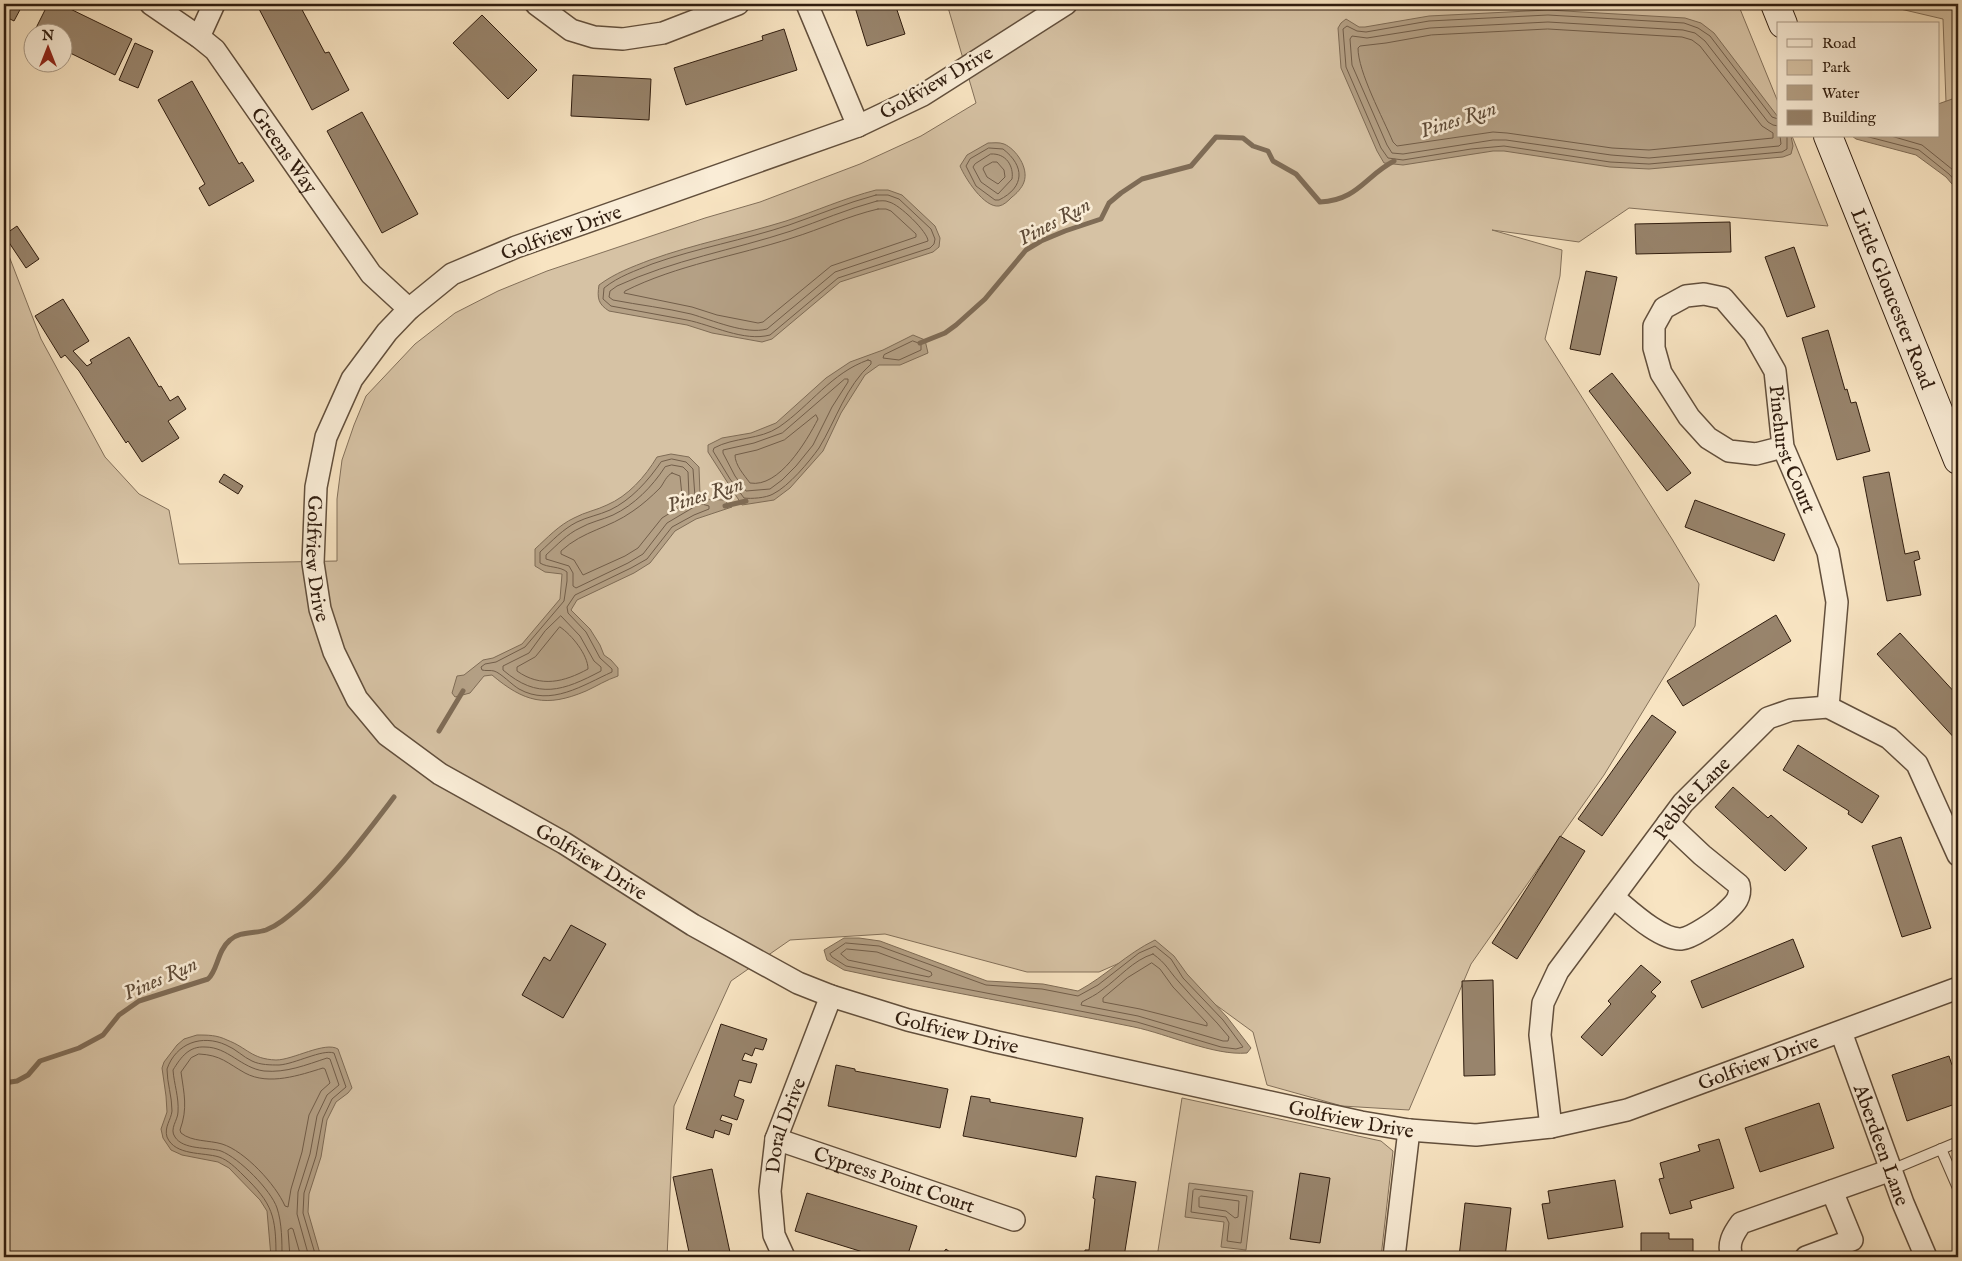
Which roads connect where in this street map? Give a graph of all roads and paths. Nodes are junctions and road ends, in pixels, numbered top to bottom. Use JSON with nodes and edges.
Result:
{"nodes":[{"id":1,"x":151,"y":4,"type":"edge"},
{"id":2,"x":214,"y":4,"type":"edge"},
{"id":3,"x":536,"y":4,"type":"edge"},
{"id":4,"x":738,"y":4,"type":"edge"},
{"id":5,"x":807,"y":4,"type":"edge"},
{"id":6,"x":1066,"y":4,"type":"edge"},
{"id":7,"x":1775,"y":4,"type":"edge"},
{"id":8,"x":1782,"y":22,"type":"edge"},
{"id":9,"x":199,"y":37,"type":"junction"},
{"id":10,"x":858,"y":126,"type":"junction"},
{"id":11,"x":1829,"y":138,"type":"edge"},
{"id":12,"x":409,"y":309,"type":"junction"},
{"id":13,"x":1783,"y":448,"type":"junction"},
{"id":14,"x":1958,"y":460,"type":"edge"},
{"id":15,"x":1828,"y":706,"type":"junction"},
{"id":16,"x":1668,"y":823,"type":"junction"},
{"id":17,"x":1958,"y":855,"type":"edge"},
{"id":18,"x":1613,"y":897,"type":"junction"},
{"id":19,"x":1958,"y":988,"type":"edge"},
{"id":20,"x":831,"y":996,"type":"junction"},
{"id":21,"x":1841,"y":1032,"type":"junction"},
{"id":22,"x":1551,"y":1127,"type":"junction"},
{"id":23,"x":1408,"y":1130,"type":"junction"},
{"id":24,"x":776,"y":1138,"type":"junction"},
{"id":25,"x":1958,"y":1142,"type":"edge"},
{"id":26,"x":1942,"y":1149,"type":"junction"},
{"id":27,"x":1891,"y":1170,"type":"junction"},
{"id":28,"x":1958,"y":1188,"type":"edge"},
{"id":29,"x":1832,"y":1191,"type":"junction"},
{"id":30,"x":1014,"y":1220,"type":"dead end"},
{"id":31,"x":784,"y":1257,"type":"edge"},
{"id":32,"x":1394,"y":1257,"type":"edge"},
{"id":33,"x":1732,"y":1257,"type":"edge"},
{"id":34,"x":1806,"y":1257,"type":"edge"},
{"id":35,"x":1926,"y":1257,"type":"edge"}],
"edges":[{"from":1,"to":9,"type":"street","name":"Greens Way"},
{"from":2,"to":9,"type":"street"},
{"from":3,"to":4,"type":"street"},
{"from":5,"to":10,"type":"street"},
{"from":6,"to":10,"type":"street","name":"Golfview Drive"},
{"from":7,"to":8,"type":"street"},
{"from":9,"to":12,"type":"street","name":"Greens Way"},
{"from":10,"to":12,"type":"street","name":"Golfview Drive"},
{"from":11,"to":14,"type":"street","name":"Little Gloucester Road"},
{"from":12,"to":20,"type":"street","name":"Golfview Drive"},
{"from":13,"to":13,"type":"street","name":"Pinehurst Court"},
{"from":13,"to":15,"type":"street","name":"Pinehurst Court"},
{"from":15,"to":16,"type":"street","name":"Pebble Lane"},
{"from":15,"to":17,"type":"street"},
{"from":16,"to":18,"type":"street","name":"Pebble Lane"},
{"from":16,"to":18,"type":"street"},
{"from":18,"to":22,"type":"street","name":"Pebble Lane"},
{"from":19,"to":21,"type":"street","name":"Golfview Drive"},
{"from":20,"to":23,"type":"street","name":"Golfview Drive"},
{"from":20,"to":24,"type":"street","name":"Doral Drive"},
{"from":21,"to":22,"type":"street","name":"Golfview Drive"},
{"from":21,"to":27,"type":"street","name":"Aberdeen Lane"},
{"from":22,"to":23,"type":"street","name":"Golfview Drive"},
{"from":23,"to":32,"type":"street"},
{"from":24,"to":30,"type":"street","name":"Cypress Point Court"},
{"from":24,"to":31,"type":"street","name":"Doral Drive"},
{"from":25,"to":26,"type":"lane"},
{"from":26,"to":27,"type":"lane"},
{"from":26,"to":28,"type":"lane"},
{"from":27,"to":29,"type":"street"},
{"from":27,"to":35,"type":"street","name":"Aberdeen Lane"},
{"from":29,"to":33,"type":"street"},
{"from":29,"to":34,"type":"street"}]}
